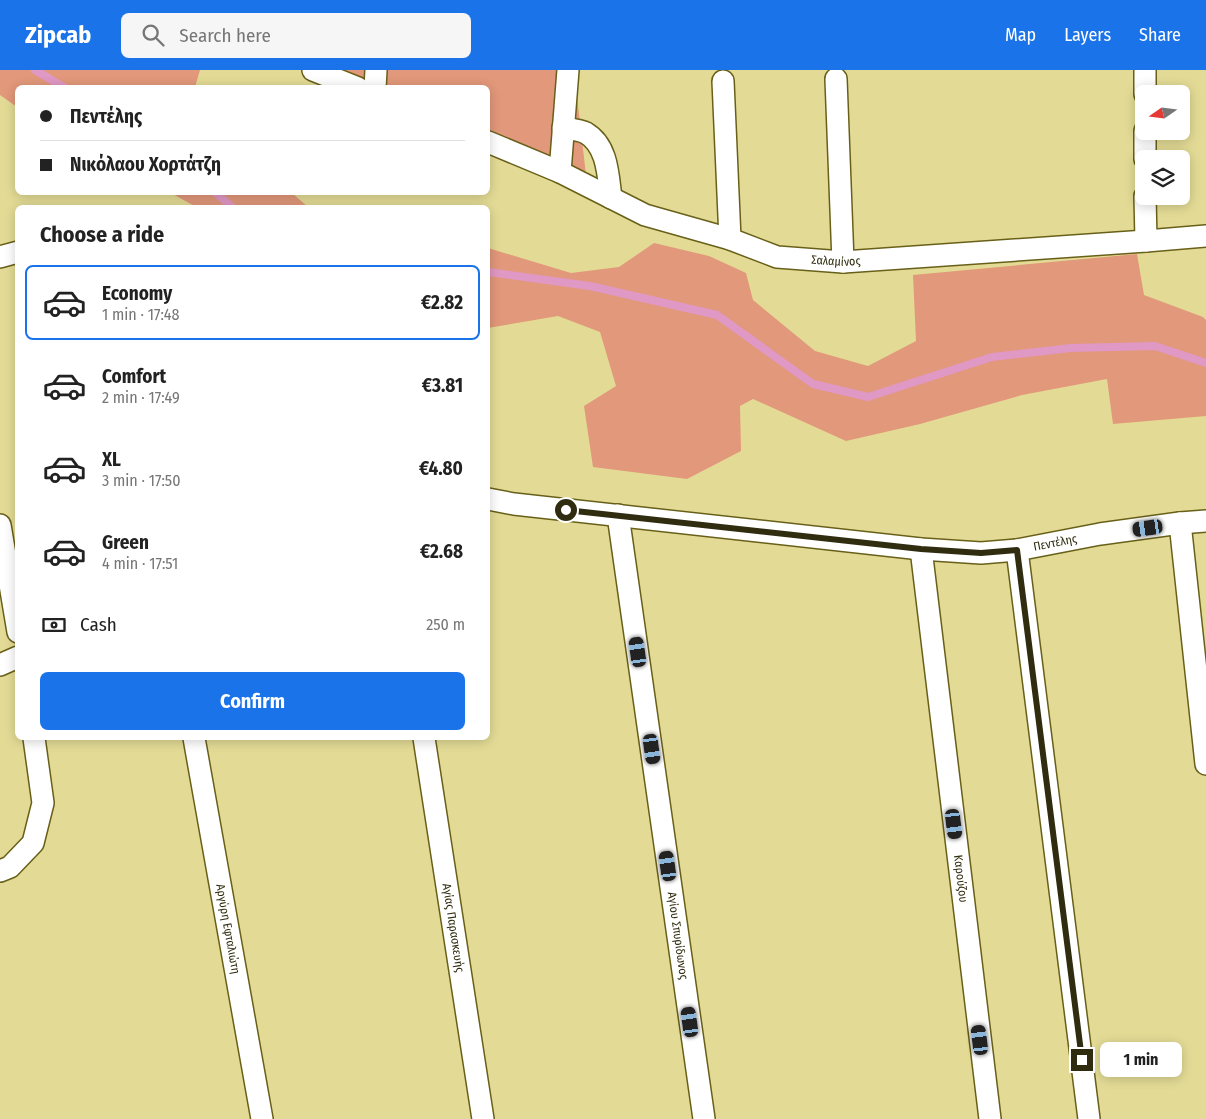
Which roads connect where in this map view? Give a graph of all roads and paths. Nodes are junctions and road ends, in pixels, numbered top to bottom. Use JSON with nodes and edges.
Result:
{"nodes":[{"id":1,"x":313,"y":70,"type":"edge"},
{"id":2,"x":376,"y":70,"type":"edge"},
{"id":3,"x":568,"y":70,"type":"edge"},
{"id":4,"x":1145,"y":70,"type":"edge"},
{"id":5,"x":836,"y":79,"type":"dead end"},
{"id":6,"x":723,"y":81,"type":"dead end"},
{"id":7,"x":350,"y":85,"type":"edge"},
{"id":8,"x":375,"y":85,"type":"edge"},
{"id":9,"x":1145,"y":85,"type":"edge"},
{"id":10,"x":563,"y":128,"type":"junction"},
{"id":11,"x":490,"y":143,"type":"edge"},
{"id":12,"x":560,"y":172,"type":"junction"},
{"id":13,"x":611,"y":198,"type":"junction"},
{"id":14,"x":1145,"y":205,"type":"edge"},
{"id":15,"x":1206,"y":236,"type":"edge"},
{"id":16,"x":730,"y":239,"type":"junction"},
{"id":17,"x":1146,"y":241,"type":"junction"},
{"id":18,"x":15,"y":253,"type":"edge"},
{"id":19,"x":0,"y":257,"type":"edge"},
{"id":20,"x":843,"y":262,"type":"junction"},
{"id":21,"x":490,"y":499,"type":"edge"},
{"id":22,"x":618,"y":516,"type":"junction"},
{"id":23,"x":1206,"y":521,"type":"edge"},
{"id":24,"x":1180,"y":524,"type":"junction"},
{"id":25,"x":0,"y":525,"type":"edge"},
{"id":26,"x":921,"y":549,"type":"junction"},
{"id":27,"x":1017,"y":550,"type":"junction"},
{"id":28,"x":15,"y":614,"type":"edge"},
{"id":29,"x":15,"y":658,"type":"edge"},
{"id":30,"x":0,"y":666,"type":"edge"},
{"id":31,"x":34,"y":740,"type":"edge"},
{"id":32,"x":194,"y":740,"type":"edge"},
{"id":33,"x":424,"y":740,"type":"edge"},
{"id":34,"x":1206,"y":764,"type":"edge"},
{"id":35,"x":0,"y":871,"type":"edge"},
{"id":36,"x":262,"y":1119,"type":"edge"},
{"id":37,"x":483,"y":1119,"type":"edge"},
{"id":38,"x":704,"y":1119,"type":"edge"},
{"id":39,"x":990,"y":1119,"type":"edge"},
{"id":40,"x":1089,"y":1119,"type":"edge"}],
"edges":[{"from":1,"to":7,"type":"street"},
{"from":2,"to":8,"type":"street"},
{"from":3,"to":10,"type":"street"},
{"from":4,"to":9,"type":"street"},
{"from":5,"to":20,"type":"street"},
{"from":6,"to":16,"type":"street"},
{"from":10,"to":12,"type":"street"},
{"from":10,"to":13,"type":"street"},
{"from":11,"to":12,"type":"street","name":"Σαλαμίνος"},
{"from":12,"to":13,"type":"street","name":"Σαλαμίνος"},
{"from":13,"to":16,"type":"street","name":"Σαλαμίνος"},
{"from":14,"to":17,"type":"street"},
{"from":15,"to":17,"type":"street","name":"Σαλαμίνος"},
{"from":16,"to":20,"type":"street","name":"Σαλαμίνος"},
{"from":17,"to":20,"type":"street","name":"Σαλαμίνος"},
{"from":18,"to":19,"type":"street"},
{"from":21,"to":22,"type":"street","name":"Πεντέλης"},
{"from":22,"to":26,"type":"street","name":"Πεντέλης"},
{"from":22,"to":38,"type":"street","name":"Αγίου Σπυρίδωνος"},
{"from":23,"to":24,"type":"street","name":"Πεντέλης"},
{"from":24,"to":27,"type":"street","name":"Πεντέλης"},
{"from":24,"to":34,"type":"street"},
{"from":25,"to":28,"type":"street"},
{"from":26,"to":27,"type":"street","name":"Πεντέλης"},
{"from":26,"to":39,"type":"street","name":"Καρούζου"},
{"from":27,"to":40,"type":"street"},
{"from":29,"to":30,"type":"street"},
{"from":31,"to":35,"type":"street"},
{"from":32,"to":36,"type":"street","name":"Αργύρη Εφταλιώτη"},
{"from":33,"to":37,"type":"street","name":"Αγίας Παρασκευής"}]}
